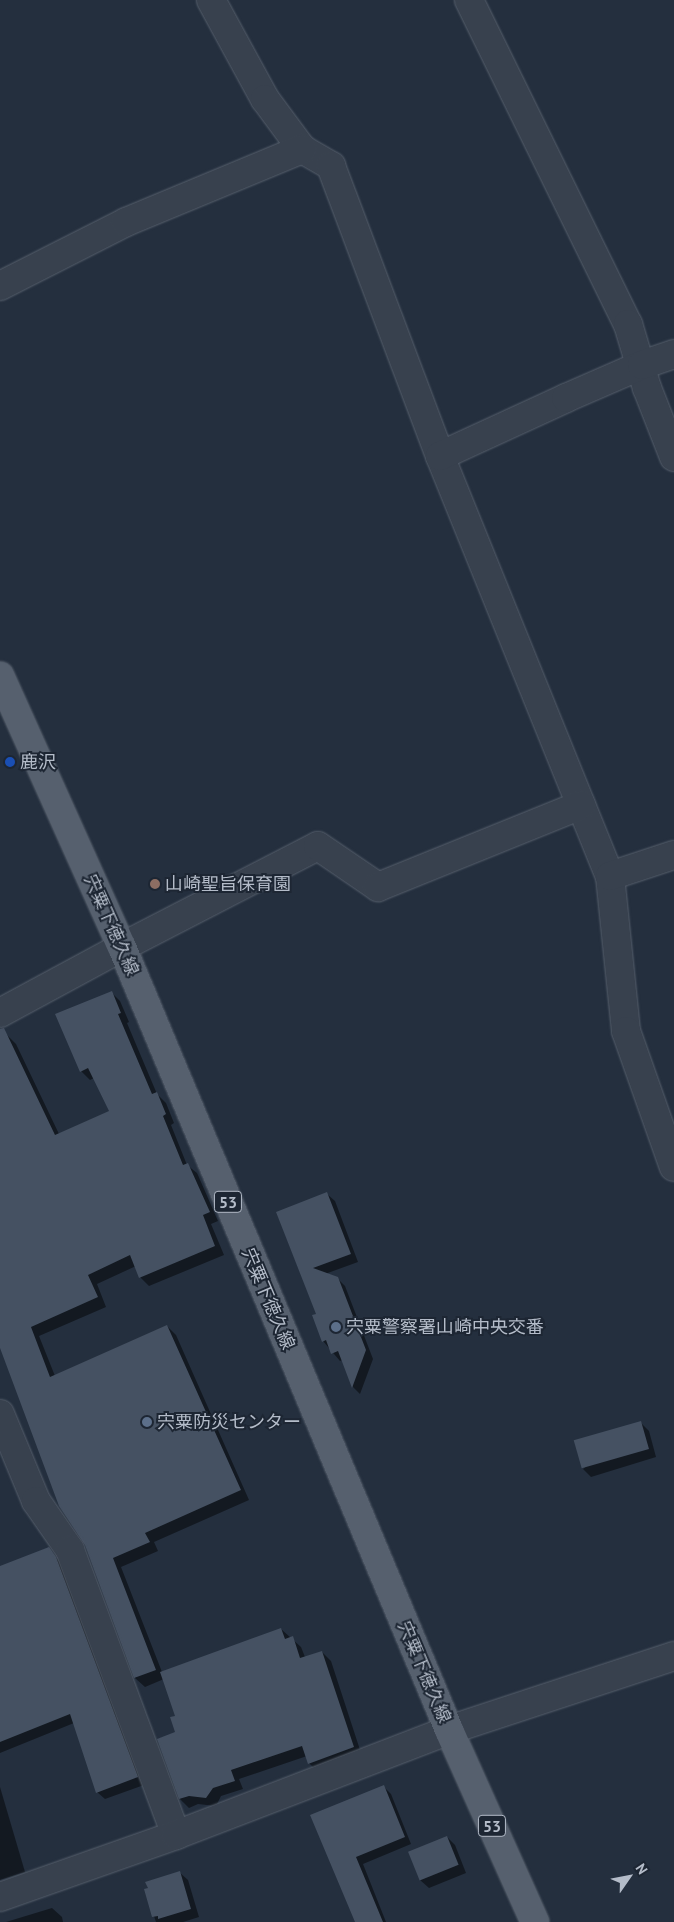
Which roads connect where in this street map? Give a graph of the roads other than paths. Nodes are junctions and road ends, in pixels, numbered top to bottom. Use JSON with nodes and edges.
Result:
{"nodes":[{"id":1,"x":211,"y":0,"type":"edge"},
{"id":2,"x":469,"y":0,"type":"edge"},
{"id":3,"x":302,"y":149,"type":"junction"},
{"id":4,"x":0,"y":286,"type":"edge"},
{"id":5,"x":674,"y":354,"type":"edge"},
{"id":6,"x":642,"y":365,"type":"junction"},
{"id":7,"x":440,"y":456,"type":"junction"},
{"id":8,"x":674,"y":456,"type":"edge"},
{"id":9,"x":0,"y":676,"type":"edge"},
{"id":10,"x":581,"y":805,"type":"junction"},
{"id":11,"x":674,"y":855,"type":"edge"},
{"id":12,"x":610,"y":876,"type":"junction"},
{"id":13,"x":122,"y":947,"type":"junction"},
{"id":14,"x":0,"y":1013,"type":"edge"},
{"id":15,"x":674,"y":1167,"type":"edge"},
{"id":16,"x":0,"y":1414,"type":"edge"},
{"id":17,"x":674,"y":1656,"type":"edge"},
{"id":18,"x":449,"y":1730,"type":"junction"},
{"id":19,"x":176,"y":1835,"type":"junction"},
{"id":20,"x":0,"y":1897,"type":"edge"},
{"id":21,"x":535,"y":1922,"type":"edge"}],
"edges":[{"from":1,"to":3,"type":"street"},
{"from":2,"to":6,"type":"street"},
{"from":3,"to":4,"type":"street"},
{"from":3,"to":7,"type":"street"},
{"from":5,"to":6,"type":"street"},
{"from":6,"to":7,"type":"street"},
{"from":6,"to":8,"type":"street"},
{"from":7,"to":10,"type":"street"},
{"from":9,"to":13,"type":"main road","name":"宍粟下徳久線","number":"53"},
{"from":10,"to":12,"type":"street"},
{"from":10,"to":13,"type":"street"},
{"from":11,"to":12,"type":"street"},
{"from":12,"to":15,"type":"street"},
{"from":13,"to":14,"type":"street"},
{"from":13,"to":18,"type":"main road","name":"宍粟下徳久線","number":"53"},
{"from":16,"to":19,"type":"street"},
{"from":17,"to":18,"type":"street"},
{"from":18,"to":19,"type":"street"},
{"from":18,"to":21,"type":"main road","name":"宍粟下徳久線","number":"53"},
{"from":19,"to":20,"type":"street"}]}
